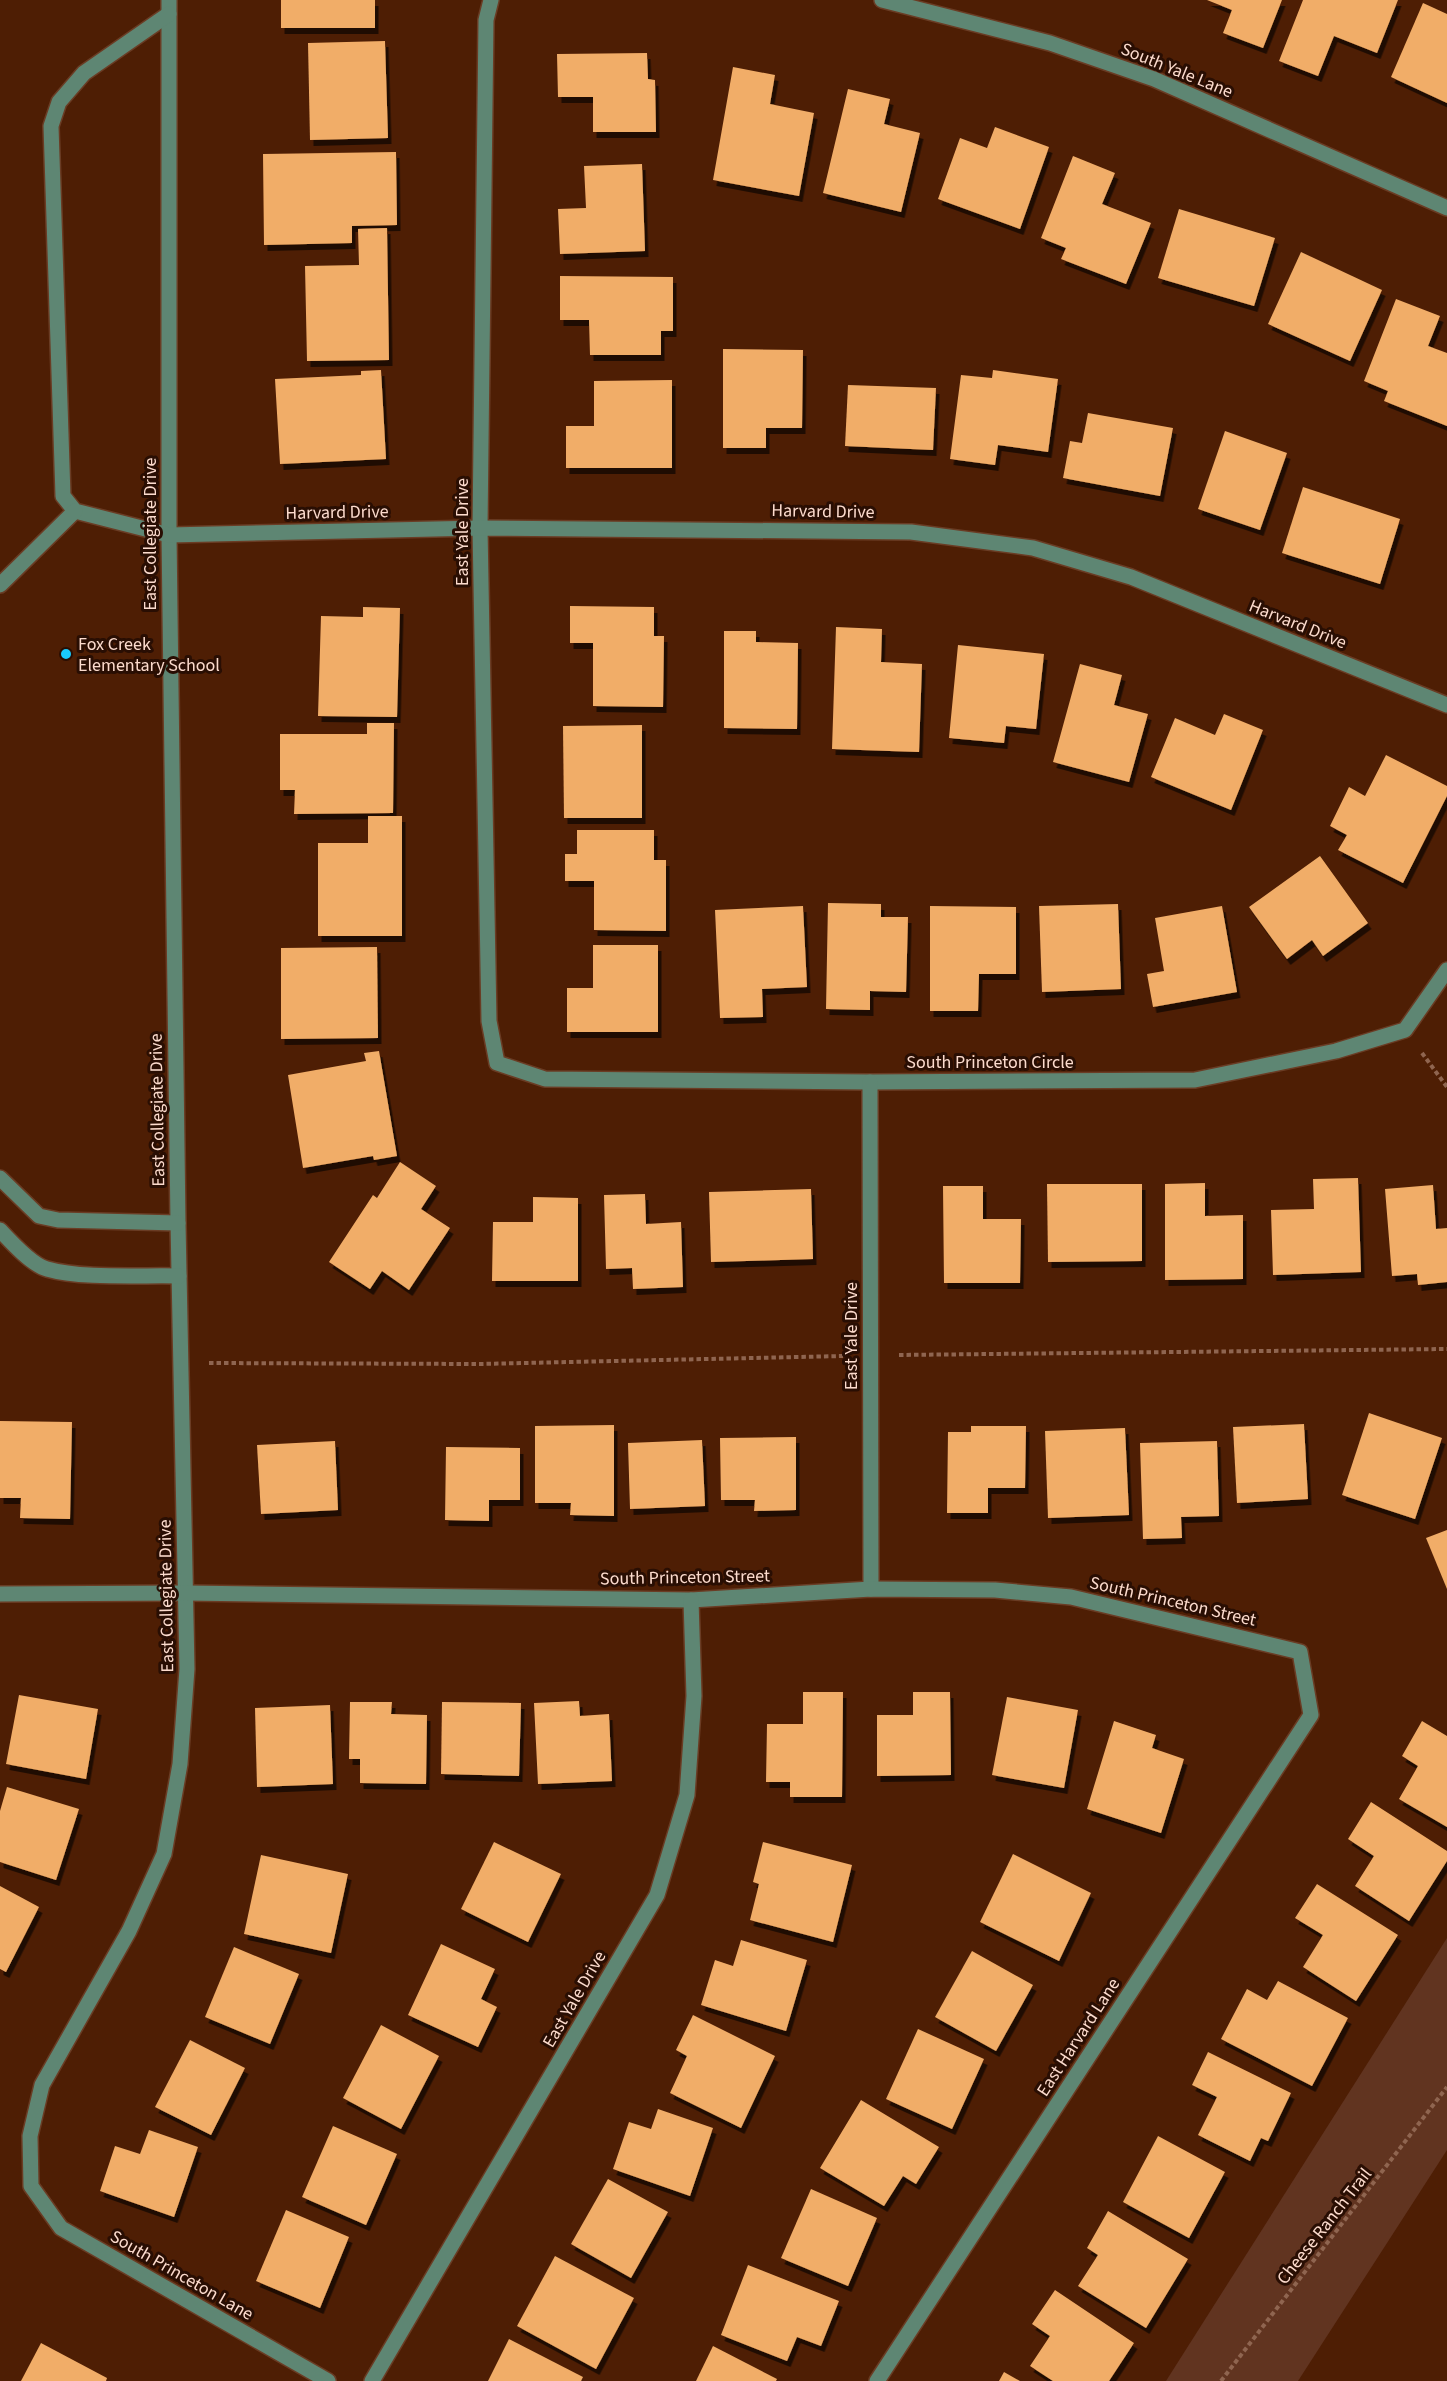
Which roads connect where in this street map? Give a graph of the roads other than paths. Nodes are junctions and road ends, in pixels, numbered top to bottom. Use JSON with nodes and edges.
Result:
{"nodes":[{"id":1,"x":491,"y":0,"type":"edge"},
{"id":2,"x":882,"y":0,"type":"edge"},
{"id":3,"x":169,"y":7,"type":"edge"},
{"id":4,"x":1447,"y":208,"type":"edge"},
{"id":5,"x":75,"y":511,"type":"junction"},
{"id":6,"x":480,"y":528,"type":"junction"},
{"id":7,"x":169,"y":535,"type":"junction"},
{"id":8,"x":0,"y":585,"type":"edge"},
{"id":9,"x":1447,"y":705,"type":"edge"},
{"id":10,"x":1447,"y":970,"type":"edge"},
{"id":11,"x":497,"y":1063,"type":"joint"},
{"id":12,"x":870,"y":1082,"type":"junction"},
{"id":13,"x":0,"y":1178,"type":"edge"},
{"id":14,"x":178,"y":1223,"type":"junction"},
{"id":15,"x":0,"y":1230,"type":"edge"},
{"id":16,"x":179,"y":1276,"type":"junction"},
{"id":17,"x":871,"y":1589,"type":"junction"},
{"id":18,"x":186,"y":1593,"type":"junction"},
{"id":19,"x":0,"y":1594,"type":"edge"},
{"id":20,"x":691,"y":1600,"type":"junction"},
{"id":21,"x":1311,"y":1715,"type":"joint"},
{"id":22,"x":31,"y":2186,"type":"joint"},
{"id":23,"x":328,"y":2381,"type":"edge"},
{"id":24,"x":372,"y":2381,"type":"edge"},
{"id":25,"x":877,"y":2381,"type":"edge"}],
"edges":[{"from":1,"to":6,"type":"street","name":"East Yale Drive"},
{"from":2,"to":4,"type":"street","name":"South Yale Lane"},
{"from":3,"to":5,"type":"street"},
{"from":3,"to":7,"type":"street","name":"East Collegiate Drive"},
{"from":5,"to":7,"type":"street","name":"Harvard Drive"},
{"from":5,"to":8,"type":"street"},
{"from":6,"to":7,"type":"street","name":"Harvard Drive"},
{"from":6,"to":9,"type":"street","name":"Harvard Drive"},
{"from":6,"to":11,"type":"street","name":"East Yale Drive"},
{"from":7,"to":14,"type":"street","name":"East Collegiate Drive"},
{"from":10,"to":12,"type":"street","name":"South Princeton Circle"},
{"from":11,"to":12,"type":"street","name":"South Princeton Circle"},
{"from":12,"to":17,"type":"street","name":"East Yale Drive"},
{"from":13,"to":14,"type":"street"},
{"from":14,"to":16,"type":"street","name":"East Collegiate Drive"},
{"from":15,"to":16,"type":"street"},
{"from":16,"to":18,"type":"street","name":"East Collegiate Drive"},
{"from":17,"to":20,"type":"street","name":"South Princeton Street"},
{"from":17,"to":21,"type":"street","name":"South Princeton Street"},
{"from":18,"to":19,"type":"street","name":"South Princeton Street"},
{"from":18,"to":20,"type":"street","name":"South Princeton Street"},
{"from":18,"to":22,"type":"street","name":"East Collegiate Drive"},
{"from":20,"to":24,"type":"street","name":"East Yale Drive"},
{"from":21,"to":25,"type":"street","name":"East Harvard Lane"},
{"from":22,"to":23,"type":"street","name":"South Princeton Lane"}]}
